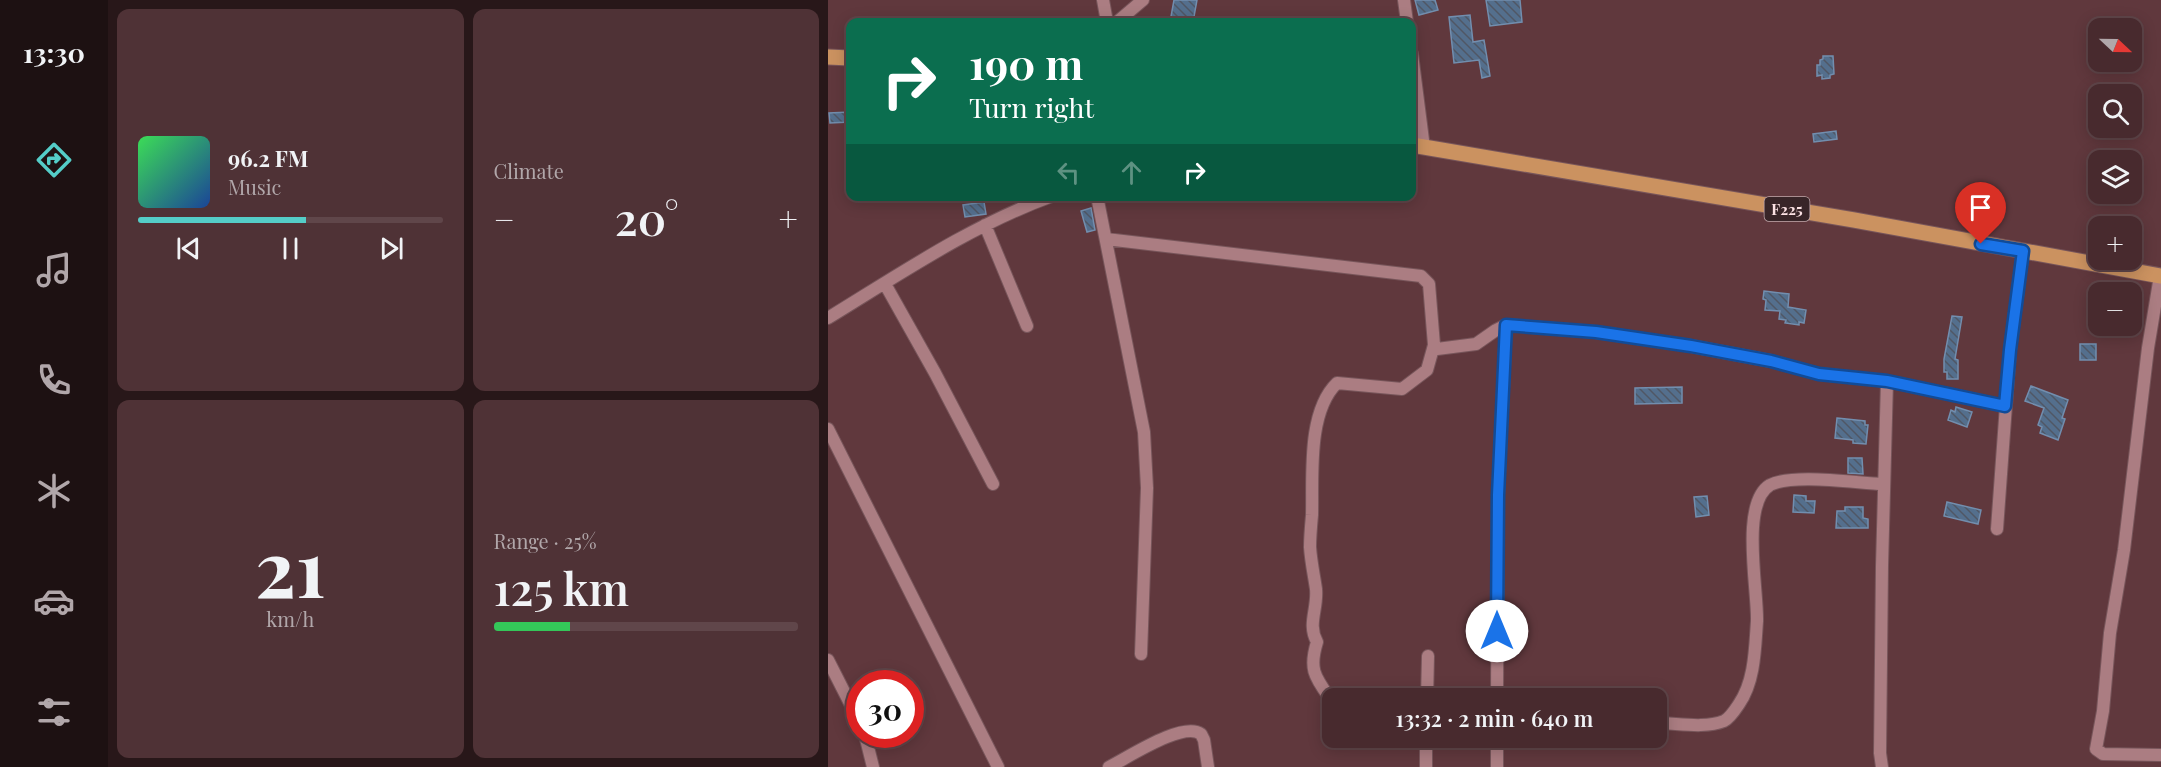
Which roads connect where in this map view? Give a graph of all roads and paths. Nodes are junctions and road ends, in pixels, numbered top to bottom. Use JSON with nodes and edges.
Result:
{"nodes":[{"id":1,"x":1103,"y":0,"type":"edge"},
{"id":2,"x":1143,"y":0,"type":"edge"},
{"id":3,"x":1404,"y":0,"type":"edge"},
{"id":4,"x":1106,"y":18,"type":"edge"},
{"id":5,"x":1123,"y":18,"type":"edge"},
{"id":6,"x":1406,"y":18,"type":"edge"},
{"id":7,"x":828,"y":57,"type":"edge"},
{"id":8,"x":846,"y":58,"type":"edge"},
{"id":9,"x":1416,"y":115,"type":"edge"},
{"id":10,"x":1418,"y":146,"type":"edge"},
{"id":11,"x":1039,"y":201,"type":"edge"},
{"id":12,"x":1098,"y":201,"type":"edge"},
{"id":13,"x":985,"y":225,"type":"junction"},
{"id":14,"x":1106,"y":239,"type":"junction"},
{"id":15,"x":2023,"y":251,"type":"junction"},
{"id":16,"x":2161,"y":276,"type":"edge"},
{"id":17,"x":885,"y":284,"type":"junction"},
{"id":18,"x":828,"y":318,"type":"edge"},
{"id":19,"x":1506,"y":325,"type":"junction"},
{"id":20,"x":1027,"y":326,"type":"dead end"},
{"id":21,"x":1434,"y":345,"type":"junction"},
{"id":22,"x":1887,"y":381,"type":"junction"},
{"id":23,"x":2005,"y":406,"type":"junction"},
{"id":24,"x":828,"y":429,"type":"edge"},
{"id":25,"x":993,"y":484,"type":"dead end"},
{"id":26,"x":1883,"y":484,"type":"junction"},
{"id":27,"x":1996,"y":529,"type":"dead end"},
{"id":28,"x":1142,"y":654,"type":"dead end"},
{"id":29,"x":1428,"y":656,"type":"dead end"},
{"id":30,"x":828,"y":660,"type":"edge"},
{"id":31,"x":1323,"y":688,"type":"edge"},
{"id":32,"x":1427,"y":688,"type":"edge"},
{"id":33,"x":1497,"y":688,"type":"edge"},
{"id":34,"x":846,"y":695,"type":"edge"},
{"id":35,"x":1667,"y":723,"type":"edge"},
{"id":36,"x":868,"y":748,"type":"edge"},
{"id":37,"x":1426,"y":748,"type":"edge"},
{"id":38,"x":1497,"y":748,"type":"edge"},
{"id":39,"x":2161,"y":754,"type":"edge"},
{"id":40,"x":1122,"y":764,"type":"edge"},
{"id":41,"x":873,"y":767,"type":"edge"},
{"id":42,"x":998,"y":767,"type":"edge"},
{"id":43,"x":1109,"y":767,"type":"edge"},
{"id":44,"x":1208,"y":767,"type":"edge"},
{"id":45,"x":1426,"y":767,"type":"edge"},
{"id":46,"x":1497,"y":767,"type":"edge"},
{"id":47,"x":1882,"y":767,"type":"edge"}],
"edges":[{"from":1,"to":4,"type":"street"},
{"from":2,"to":5,"type":"street"},
{"from":3,"to":6,"type":"street"},
{"from":7,"to":8,"type":"main road"},
{"from":9,"to":10,"type":"street"},
{"from":10,"to":15,"type":"main road","number":"F225"},
{"from":11,"to":13,"type":"street"},
{"from":12,"to":14,"type":"street"},
{"from":13,"to":17,"type":"street"},
{"from":13,"to":20,"type":"street"},
{"from":14,"to":21,"type":"street"},
{"from":14,"to":28,"type":"street"},
{"from":15,"to":16,"type":"main road","number":"F225"},
{"from":15,"to":23,"type":"street"},
{"from":16,"to":39,"type":"street"},
{"from":17,"to":18,"type":"street"},
{"from":17,"to":25,"type":"street"},
{"from":19,"to":21,"type":"street"},
{"from":19,"to":22,"type":"street"},
{"from":19,"to":33,"type":"street"},
{"from":21,"to":31,"type":"street"},
{"from":22,"to":23,"type":"street"},
{"from":22,"to":26,"type":"street"},
{"from":23,"to":27,"type":"street"},
{"from":24,"to":42,"type":"street"},
{"from":26,"to":35,"type":"street"},
{"from":26,"to":47,"type":"street"},
{"from":29,"to":32,"type":"street"},
{"from":30,"to":34,"type":"street"},
{"from":36,"to":41,"type":"street"},
{"from":37,"to":45,"type":"street"},
{"from":38,"to":46,"type":"street"},
{"from":40,"to":43,"type":"street"},
{"from":40,"to":44,"type":"street"}]}
